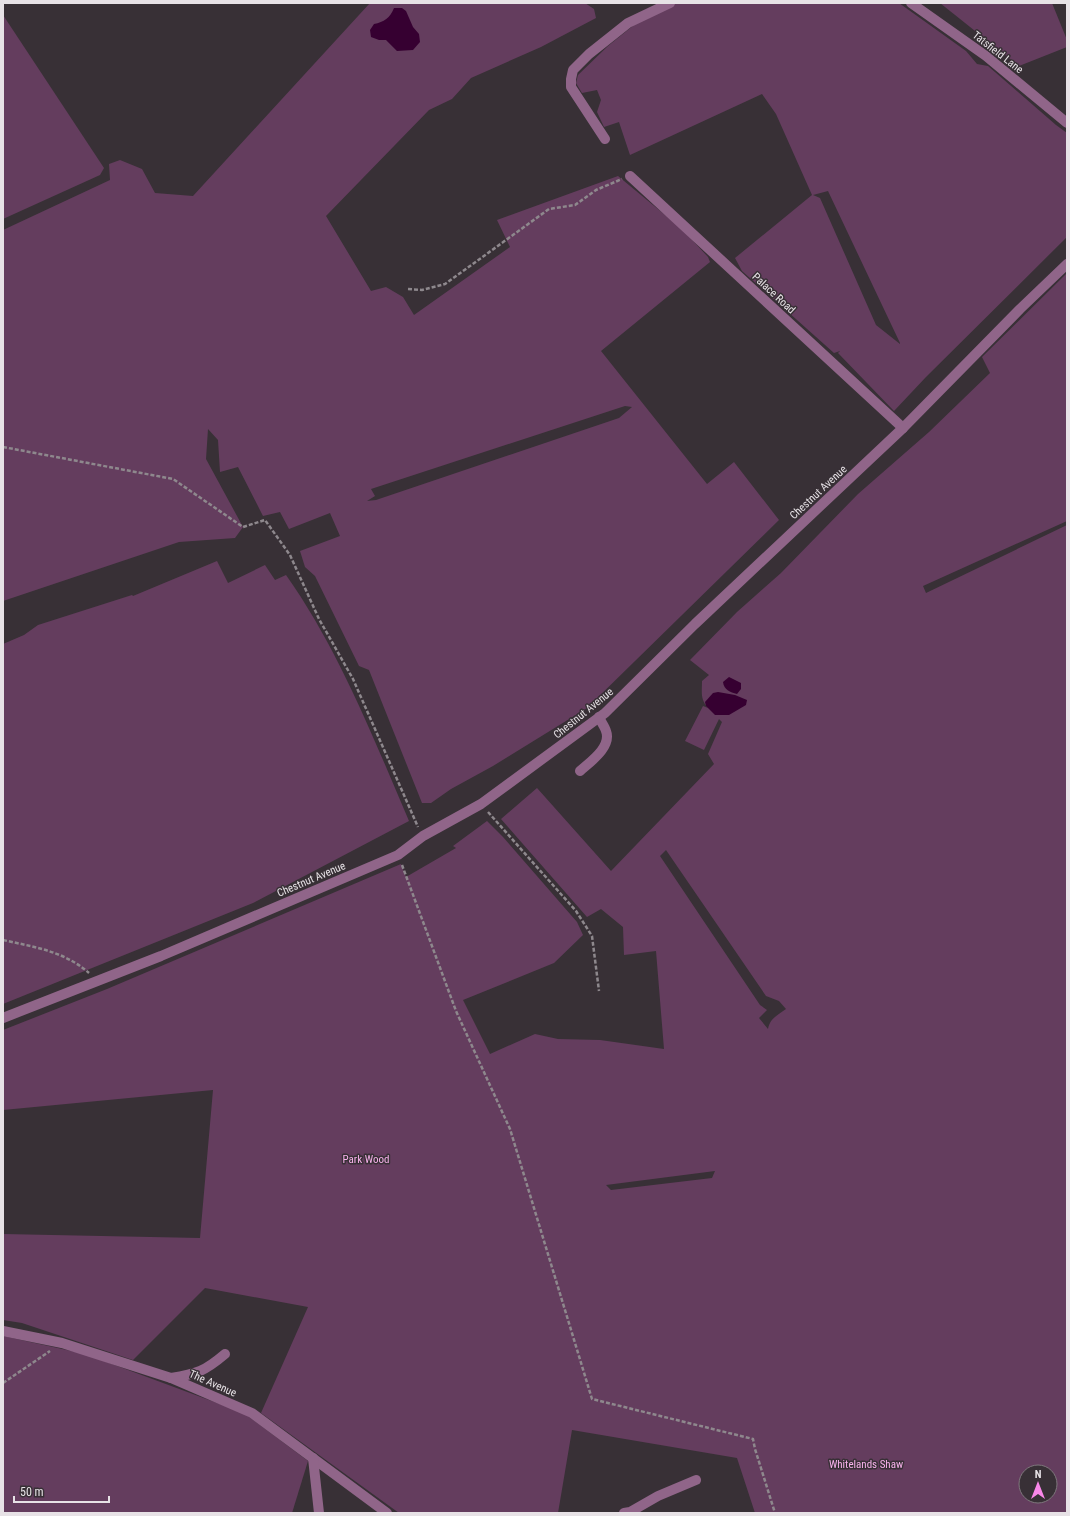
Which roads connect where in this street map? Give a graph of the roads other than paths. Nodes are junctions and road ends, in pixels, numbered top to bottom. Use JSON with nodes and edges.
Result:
{"nodes":[{"id":1,"x":670,"y":3,"type":"edge"},
{"id":2,"x":912,"y":3,"type":"edge"},
{"id":3,"x":1067,"y":123,"type":"edge"},
{"id":4,"x":605,"y":139,"type":"dead end"},
{"id":5,"x":630,"y":176,"type":"road end"},
{"id":6,"x":1067,"y":264,"type":"edge"},
{"id":7,"x":903,"y":428,"type":"junction"},
{"id":8,"x":599,"y":717,"type":"junction"},
{"id":9,"x":580,"y":771,"type":"dead end"},
{"id":10,"x":3,"y":1018,"type":"edge"},
{"id":11,"x":3,"y":1331,"type":"edge"},
{"id":12,"x":225,"y":1354,"type":"dead end"},
{"id":13,"x":171,"y":1378,"type":"junction"},
{"id":14,"x":313,"y":1458,"type":"junction"},
{"id":15,"x":696,"y":1480,"type":"dead end"},
{"id":16,"x":320,"y":1513,"type":"edge"},
{"id":17,"x":387,"y":1513,"type":"edge"},
{"id":18,"x":624,"y":1513,"type":"edge"}],
"edges":[{"from":1,"to":4,"type":"street"},
{"from":2,"to":3,"type":"street","name":"Tatsfield Lane"},
{"from":5,"to":7,"type":"street","name":"Palace Road"},
{"from":6,"to":7,"type":"street","name":"Chestnut Avenue"},
{"from":7,"to":8,"type":"street","name":"Chestnut Avenue"},
{"from":8,"to":9,"type":"street"},
{"from":8,"to":10,"type":"street","name":"Chestnut Avenue"},
{"from":11,"to":13,"type":"street","name":"The Avenue"},
{"from":12,"to":13,"type":"street"},
{"from":13,"to":14,"type":"street","name":"The Avenue"},
{"from":14,"to":16,"type":"street"},
{"from":14,"to":17,"type":"street","name":"The Avenue"},
{"from":15,"to":18,"type":"street"}]}
